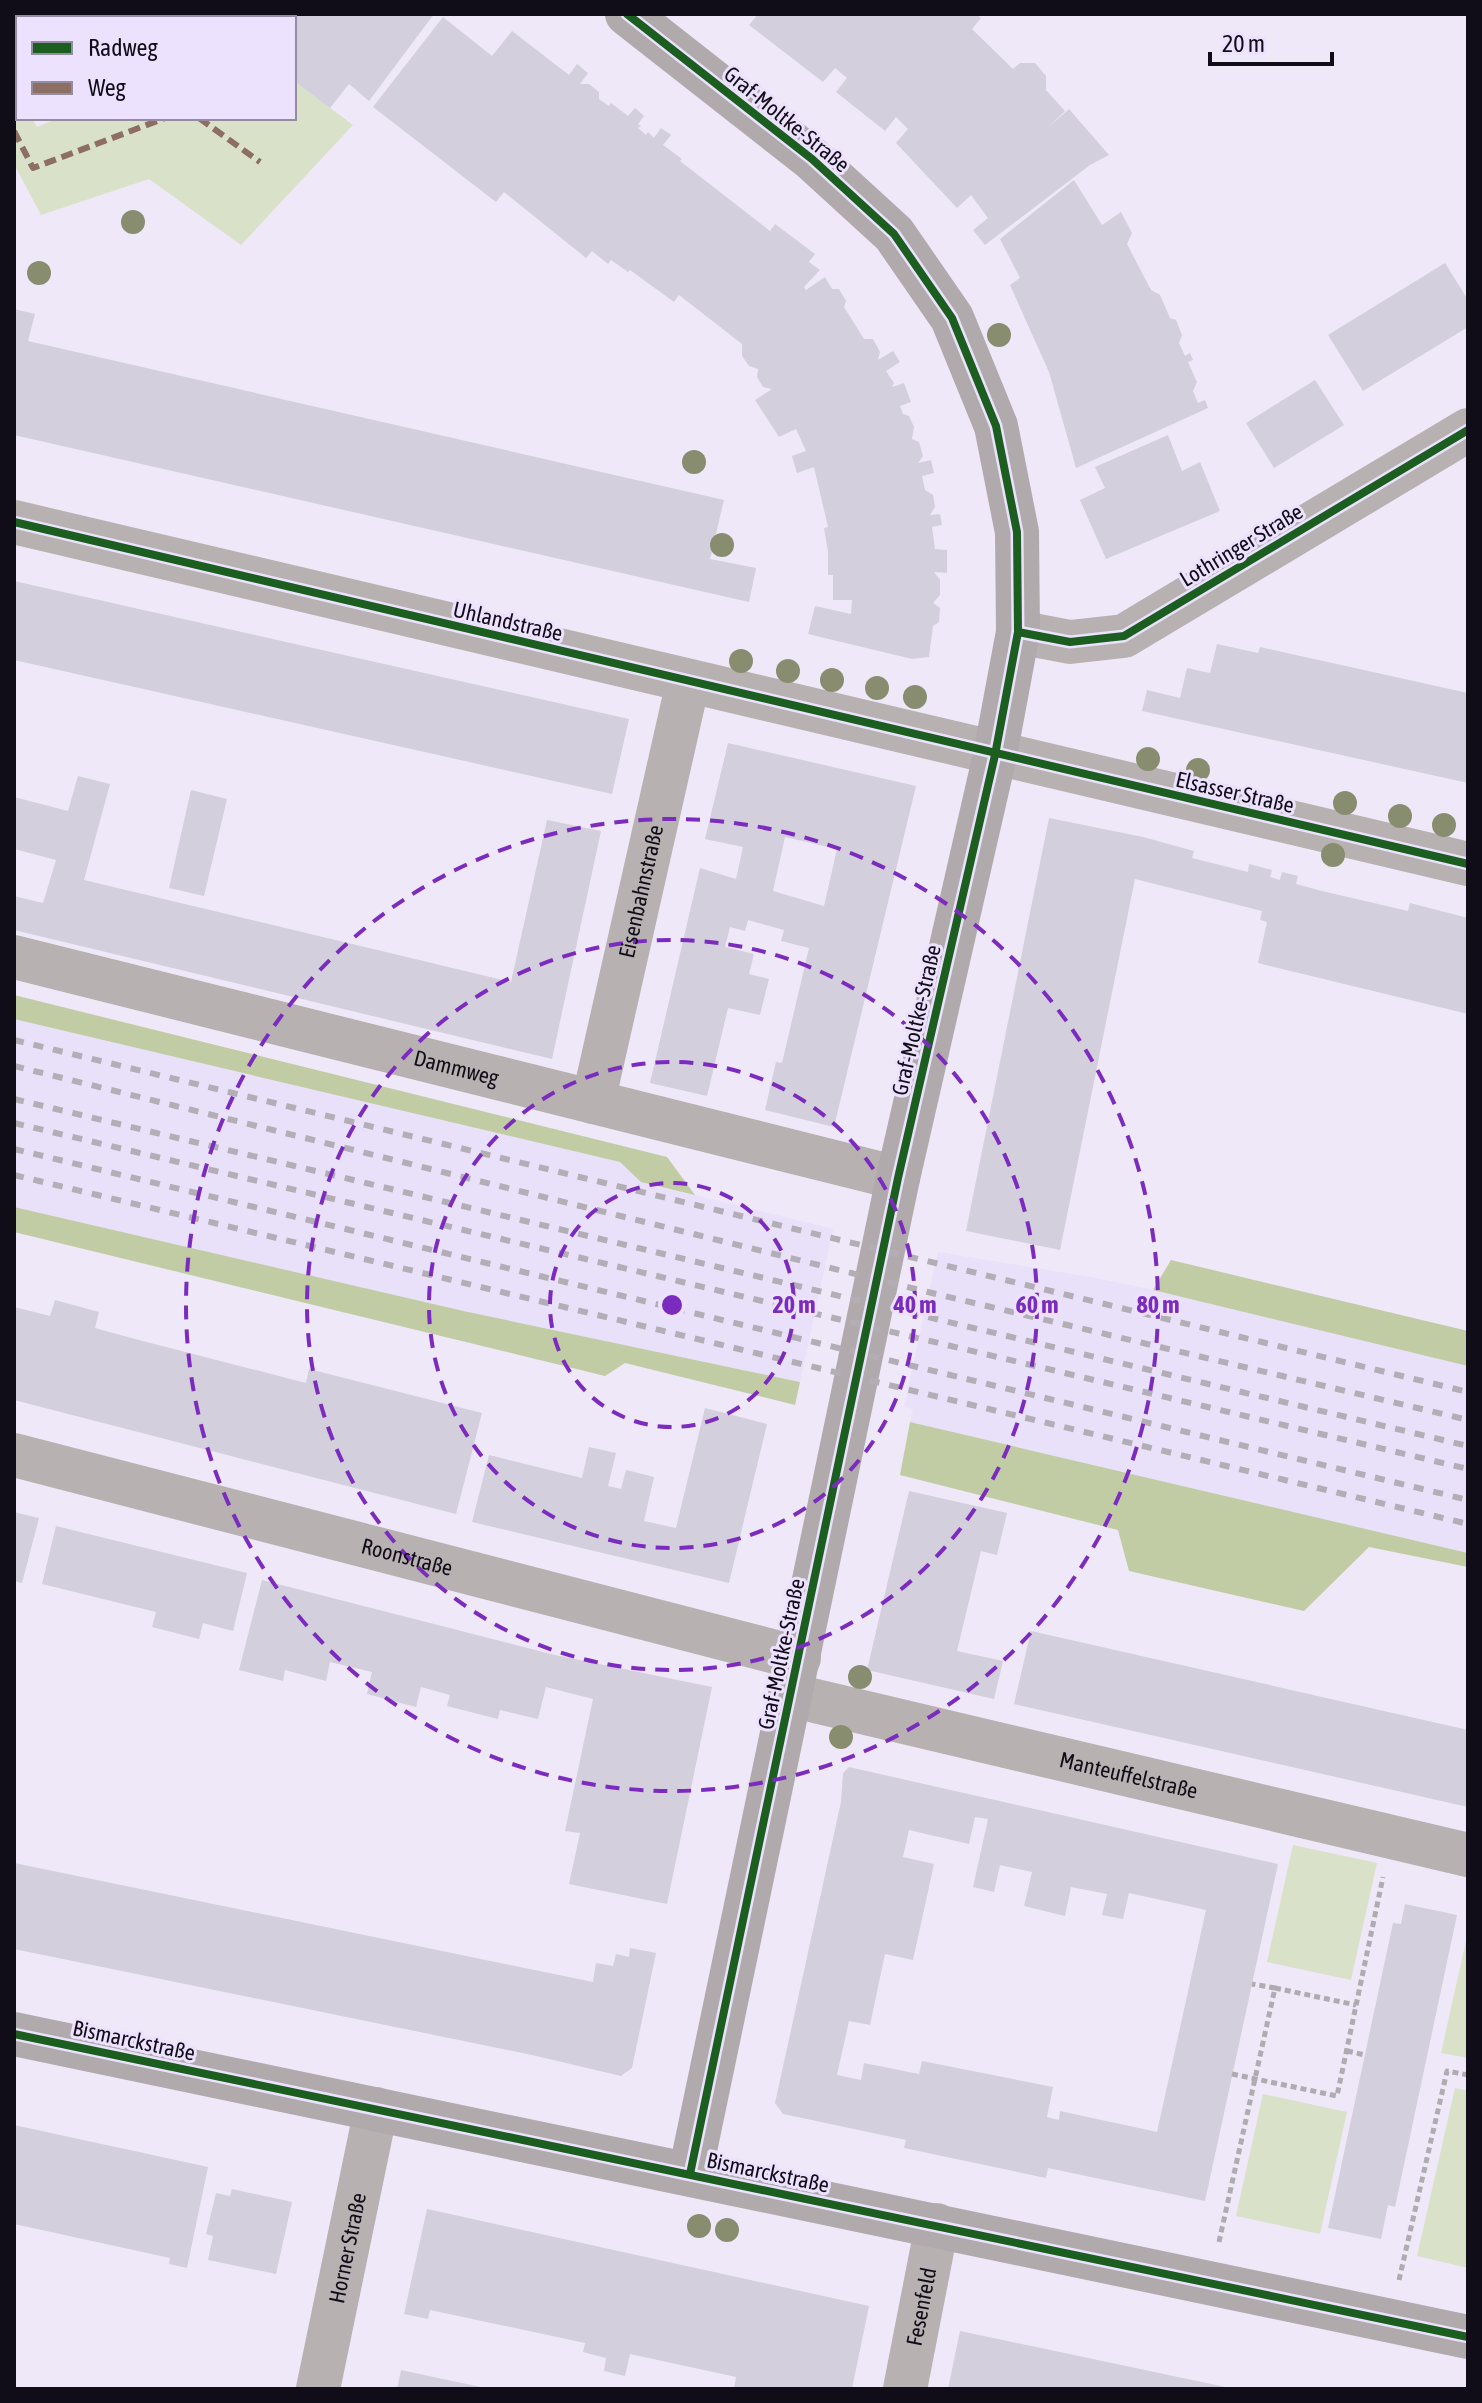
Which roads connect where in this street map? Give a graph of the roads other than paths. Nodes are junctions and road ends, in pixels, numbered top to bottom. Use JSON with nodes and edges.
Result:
{"nodes":[{"id":1,"x":627,"y":14,"type":"edge"},
{"id":2,"x":1468,"y":430,"type":"edge"},
{"id":3,"x":14,"y":522,"type":"edge"},
{"id":4,"x":1018,"y":632,"type":"junction"},
{"id":5,"x":688,"y":682,"type":"junction"},
{"id":6,"x":995,"y":755,"type":"junction"},
{"id":7,"x":1468,"y":864,"type":"edge"},
{"id":8,"x":14,"y":957,"type":"edge"},
{"id":9,"x":593,"y":1102,"type":"junction"},
{"id":10,"x":898,"y":1178,"type":"junction"},
{"id":11,"x":14,"y":1455,"type":"edge"},
{"id":12,"x":794,"y":1677,"type":"junction"},
{"id":13,"x":1468,"y":1855,"type":"edge"},
{"id":14,"x":14,"y":2034,"type":"edge"},
{"id":15,"x":376,"y":2109,"type":"junction"},
{"id":16,"x":690,"y":2174,"type":"junction"},
{"id":17,"x":937,"y":2225,"type":"junction"},
{"id":18,"x":1468,"y":2337,"type":"edge"},
{"id":19,"x":318,"y":2389,"type":"edge"},
{"id":20,"x":905,"y":2389,"type":"edge"}],
"edges":[{"from":1,"to":4,"type":"main road","name":"Graf-Moltke-Straße"},
{"from":2,"to":4,"type":"street","name":"Lothringer Straße"},
{"from":3,"to":5,"type":"street","name":"Uhlandstraße"},
{"from":4,"to":6,"type":"main road","name":"Graf-Moltke-Straße"},
{"from":5,"to":6,"type":"street","name":"Uhlandstraße"},
{"from":5,"to":9,"type":"street","name":"Eisenbahnstraße"},
{"from":6,"to":7,"type":"street","name":"Elsasser Straße"},
{"from":6,"to":10,"type":"main road","name":"Graf-Moltke-Straße"},
{"from":8,"to":9,"type":"street","name":"Dammweg"},
{"from":9,"to":10,"type":"street","name":"Dammweg"},
{"from":10,"to":12,"type":"main road","name":"Graf-Moltke-Straße"},
{"from":11,"to":12,"type":"street","name":"Roonstraße"},
{"from":12,"to":13,"type":"street","name":"Manteuffelstraße"},
{"from":12,"to":16,"type":"main road","name":"Graf-Moltke-Straße"},
{"from":14,"to":15,"type":"main road","name":"Bismarckstraße"},
{"from":15,"to":16,"type":"main road","name":"Bismarckstraße"},
{"from":15,"to":19,"type":"street","name":"Horner Straße"},
{"from":16,"to":17,"type":"main road","name":"Bismarckstraße"},
{"from":17,"to":18,"type":"main road","name":"Bismarckstraße"},
{"from":17,"to":20,"type":"street","name":"Fesenfeld"}]}
